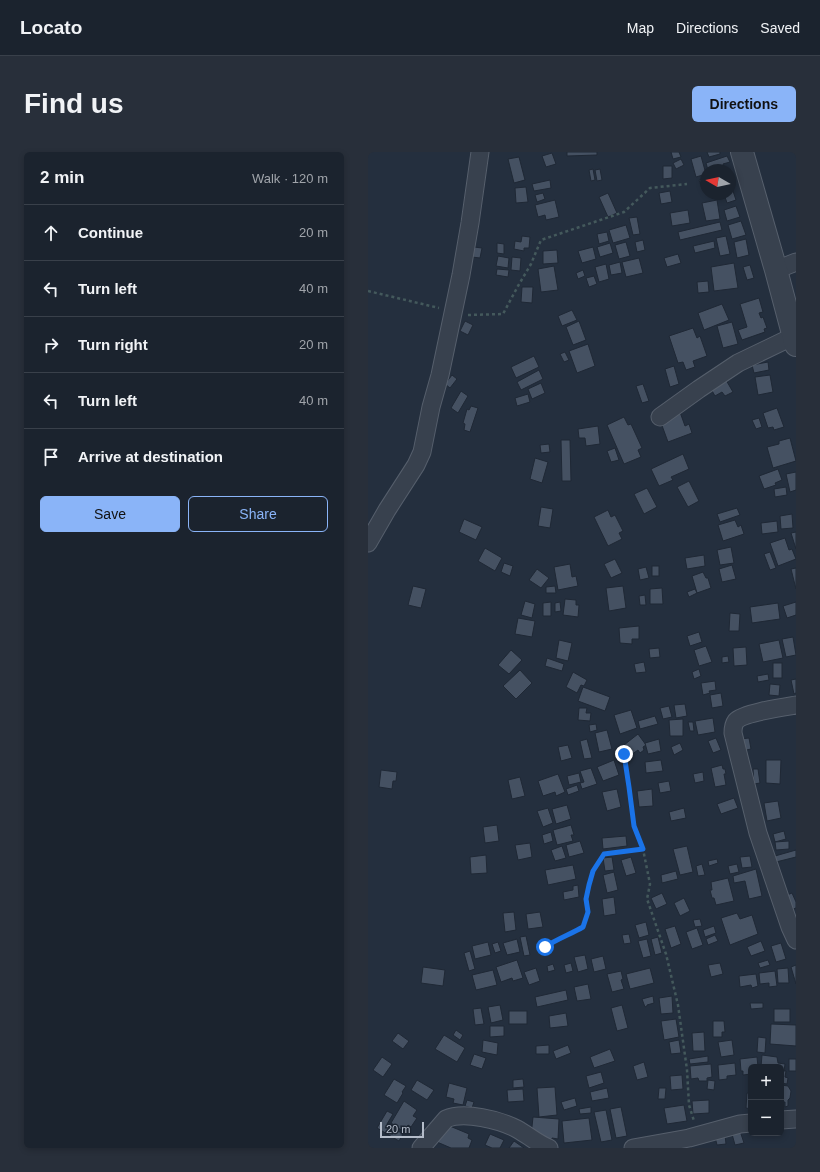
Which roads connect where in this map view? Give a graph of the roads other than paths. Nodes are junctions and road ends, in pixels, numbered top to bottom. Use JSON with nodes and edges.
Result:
{"nodes":[{"id":1,"x":480,"y":152,"type":"edge"},
{"id":2,"x":742,"y":152,"type":"edge"},
{"id":3,"x":796,"y":262,"type":"edge"},
{"id":4,"x":776,"y":270,"type":"junction"},
{"id":5,"x":795,"y":341,"type":"edge"},
{"id":6,"x":660,"y":417,"type":"dead end"},
{"id":7,"x":368,"y":543,"type":"edge"},
{"id":8,"x":796,"y":705,"type":"edge"},
{"id":9,"x":796,"y":940,"type":"edge"},
{"id":10,"x":796,"y":1119,"type":"edge"},
{"id":11,"x":784,"y":1120,"type":"edge"},
{"id":12,"x":748,"y":1123,"type":"edge"},
{"id":13,"x":421,"y":1148,"type":"edge"},
{"id":14,"x":549,"y":1148,"type":"edge"},
{"id":15,"x":633,"y":1148,"type":"edge"}],
"edges":[{"from":1,"to":7,"type":"street"},
{"from":2,"to":4,"type":"street"},
{"from":3,"to":4,"type":"street"},
{"from":4,"to":5,"type":"street"},
{"from":5,"to":6,"type":"street"},
{"from":8,"to":9,"type":"street"},
{"from":10,"to":11,"type":"street"},
{"from":12,"to":15,"type":"street"},
{"from":13,"to":14,"type":"street"}]}
